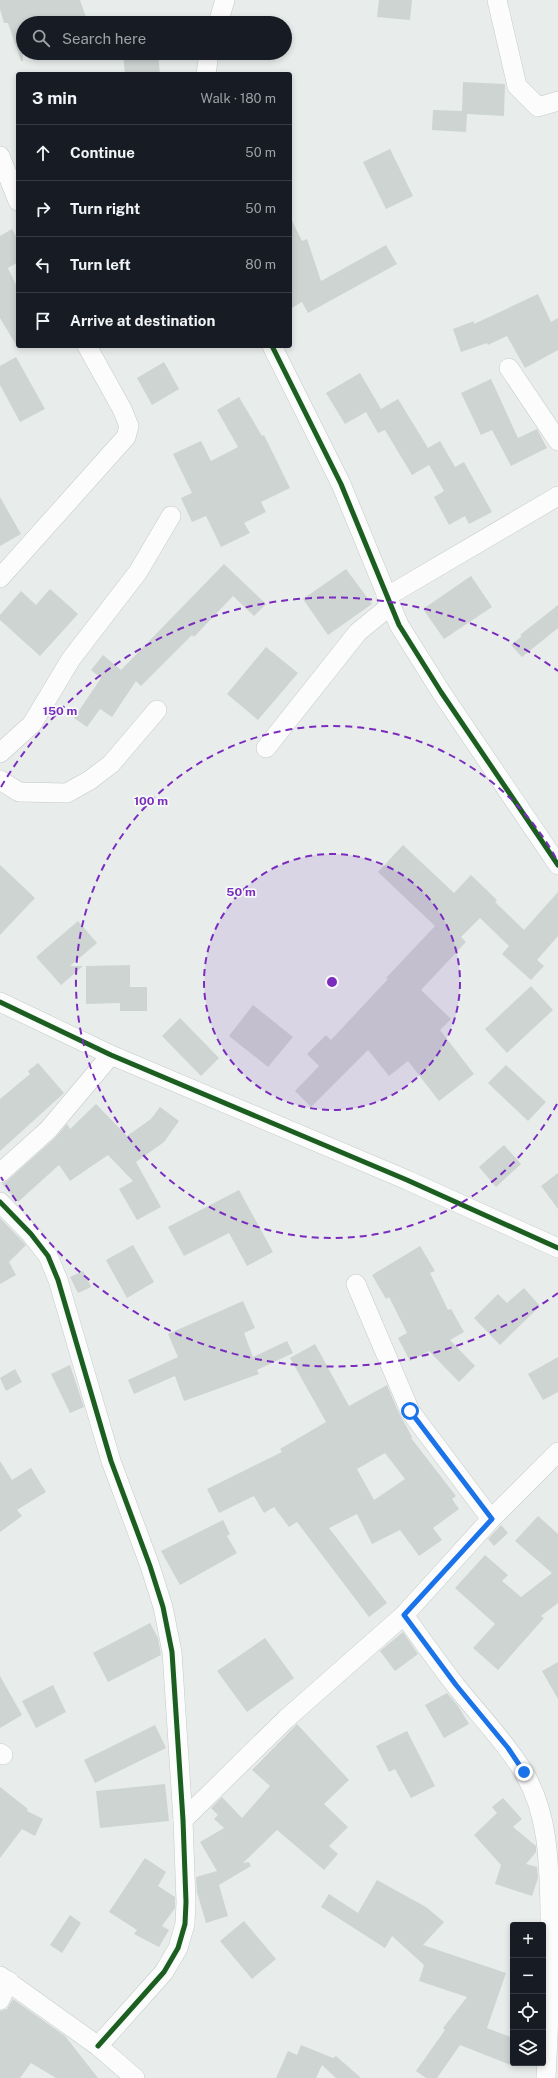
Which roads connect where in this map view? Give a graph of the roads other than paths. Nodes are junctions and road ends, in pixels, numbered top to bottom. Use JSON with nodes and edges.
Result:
{"nodes":[{"id":1,"x":225,"y":0,"type":"edge"},
{"id":2,"x":497,"y":0,"type":"edge"},
{"id":3,"x":220,"y":16,"type":"edge"},
{"id":4,"x":207,"y":60,"type":"edge"},
{"id":5,"x":206,"y":72,"type":"edge"},
{"id":6,"x":558,"y":101,"type":"edge"},
{"id":7,"x":0,"y":156,"type":"edge"},
{"id":8,"x":16,"y":196,"type":"edge"},
{"id":9,"x":88,"y":348,"type":"edge"},
{"id":10,"x":273,"y":348,"type":"edge"},
{"id":11,"x":509,"y":368,"type":"dead end"},
{"id":12,"x":558,"y":440,"type":"edge"},
{"id":13,"x":558,"y":496,"type":"edge"},
{"id":14,"x":171,"y":516,"type":"dead end"},
{"id":15,"x":0,"y":578,"type":"edge"},
{"id":16,"x":388,"y":602,"type":"junction"},
{"id":17,"x":157,"y":710,"type":"dead end"},
{"id":18,"x":266,"y":748,"type":"dead end"},
{"id":19,"x":0,"y":753,"type":"edge"},
{"id":20,"x":0,"y":780,"type":"edge"},
{"id":21,"x":558,"y":865,"type":"edge"},
{"id":22,"x":0,"y":1002,"type":"edge"},
{"id":23,"x":111,"y":1055,"type":"junction"},
{"id":24,"x":0,"y":1173,"type":"edge"},
{"id":25,"x":0,"y":1202,"type":"edge"},
{"id":26,"x":558,"y":1248,"type":"edge"},
{"id":27,"x":356,"y":1284,"type":"dead end"},
{"id":28,"x":558,"y":1452,"type":"edge"},
{"id":29,"x":492,"y":1519,"type":"junction"},
{"id":30,"x":404,"y":1615,"type":"junction"},
{"id":31,"x":183,"y":1820,"type":"junction"},
{"id":32,"x":555,"y":1964,"type":"edge"},
{"id":33,"x":5,"y":1978,"type":"edge"},
{"id":34,"x":0,"y":2000,"type":"edge"},
{"id":35,"x":98,"y":2046,"type":"junction"},
{"id":36,"x":134,"y":2078,"type":"edge"},
{"id":37,"x":546,"y":2078,"type":"edge"}],
"edges":[{"from":1,"to":3,"type":"street"},
{"from":2,"to":6,"type":"street"},
{"from":4,"to":5,"type":"street"},
{"from":7,"to":8,"type":"street"},
{"from":9,"to":15,"type":"street"},
{"from":10,"to":16,"type":"street"},
{"from":11,"to":12,"type":"street"},
{"from":13,"to":16,"type":"street"},
{"from":14,"to":19,"type":"street"},
{"from":16,"to":18,"type":"street"},
{"from":16,"to":21,"type":"street"},
{"from":17,"to":20,"type":"street"},
{"from":22,"to":23,"type":"street"},
{"from":23,"to":24,"type":"street"},
{"from":23,"to":26,"type":"street"},
{"from":25,"to":31,"type":"street"},
{"from":27,"to":29,"type":"street"},
{"from":28,"to":29,"type":"street"},
{"from":29,"to":30,"type":"street"},
{"from":30,"to":31,"type":"street"},
{"from":30,"to":32,"type":"street"},
{"from":31,"to":35,"type":"street"},
{"from":32,"to":37,"type":"street"},
{"from":33,"to":34,"type":"street"},
{"from":33,"to":35,"type":"street"},
{"from":35,"to":36,"type":"street"}]}
